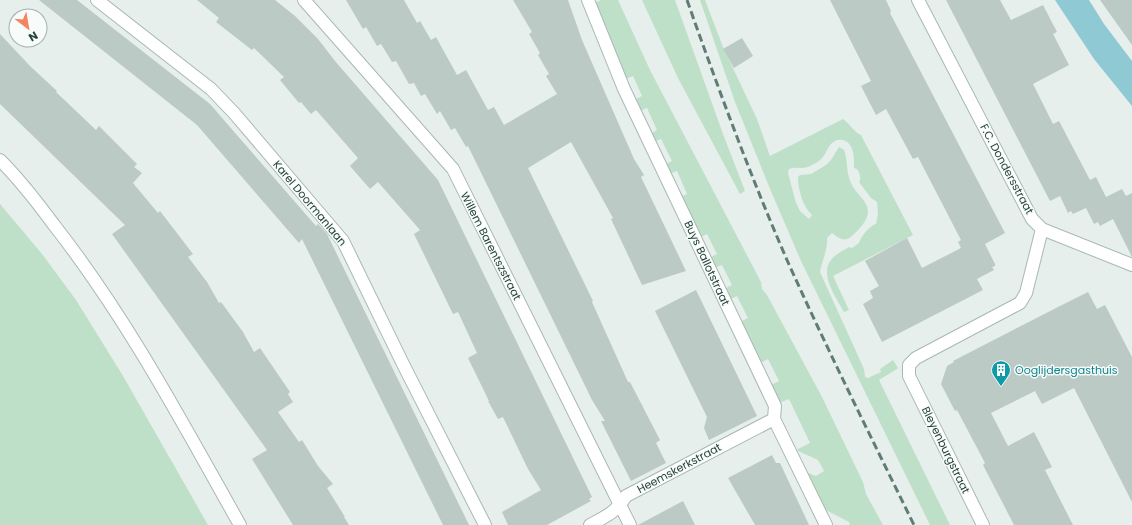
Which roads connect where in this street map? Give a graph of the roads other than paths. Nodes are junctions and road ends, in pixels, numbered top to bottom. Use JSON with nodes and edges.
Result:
{"nodes":[{"id":1,"x":97,"y":0,"type":"edge"},
{"id":2,"x":304,"y":0,"type":"edge"},
{"id":3,"x":588,"y":0,"type":"edge"},
{"id":4,"x":918,"y":0,"type":"edge"},
{"id":5,"x":0,"y":160,"type":"edge"},
{"id":6,"x":1042,"y":229,"type":"junction"},
{"id":7,"x":1132,"y":265,"type":"edge"},
{"id":8,"x":774,"y":419,"type":"junction"},
{"id":9,"x":620,"y":506,"type":"junction"},
{"id":10,"x":240,"y":525,"type":"edge"},
{"id":11,"x":485,"y":525,"type":"edge"},
{"id":12,"x":590,"y":525,"type":"edge"},
{"id":13,"x":630,"y":525,"type":"edge"},
{"id":14,"x":826,"y":525,"type":"edge"},
{"id":15,"x":983,"y":525,"type":"edge"}],
"edges":[{"from":1,"to":11,"type":"street","name":"Karel Doormanlaan"},
{"from":2,"to":9,"type":"street","name":"Willem Barentszstraat"},
{"from":3,"to":8,"type":"street","name":"Buys Ballotstraat"},
{"from":4,"to":6,"type":"street","name":"F.C. Dondersstraat"},
{"from":5,"to":10,"type":"street"},
{"from":6,"to":7,"type":"street"},
{"from":6,"to":15,"type":"street","name":"Bleyenburgstraat"},
{"from":8,"to":9,"type":"street","name":"Heemskerkstraat"},
{"from":8,"to":14,"type":"street","name":"Buys Ballotstraat"},
{"from":9,"to":12,"type":"street","name":"Heemskerkstraat"},
{"from":9,"to":13,"type":"street","name":"Willem Barentszstraat"}]}
